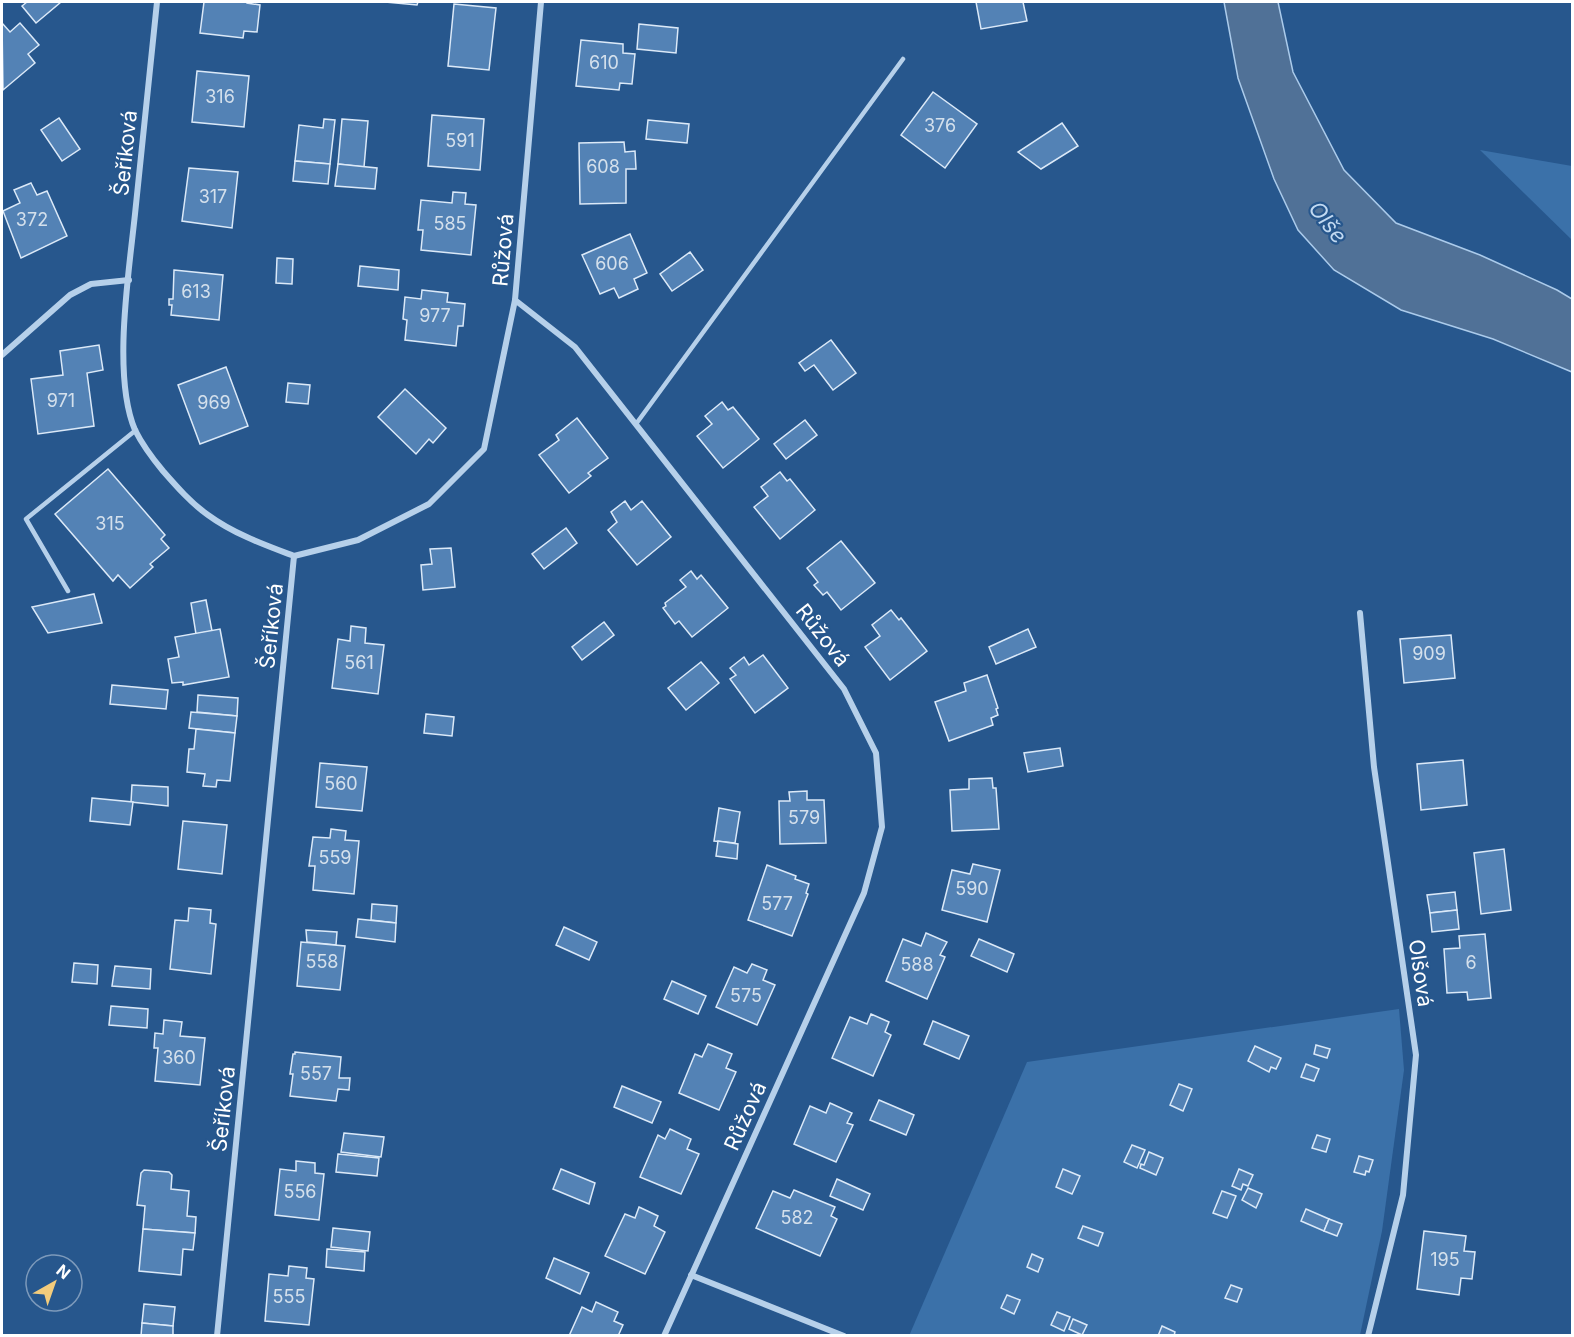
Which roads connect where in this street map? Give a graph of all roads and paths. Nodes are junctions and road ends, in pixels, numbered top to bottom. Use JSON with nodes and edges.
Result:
{"nodes":[{"id":1,"x":157,"y":2,"type":"edge"},
{"id":2,"x":542,"y":2,"type":"edge"},
{"id":3,"x":903,"y":59,"type":"dead end"},
{"id":4,"x":129,"y":280,"type":"junction"},
{"id":5,"x":515,"y":300,"type":"junction"},
{"id":6,"x":2,"y":355,"type":"edge"},
{"id":7,"x":636,"y":424,"type":"junction"},
{"id":8,"x":135,"y":430,"type":"junction"},
{"id":9,"x":294,"y":556,"type":"junction"},
{"id":10,"x":68,"y":591,"type":"dead end"},
{"id":11,"x":1360,"y":613,"type":"dead end"},
{"id":12,"x":691,"y":1275,"type":"junction"},
{"id":13,"x":217,"y":1335,"type":"edge"},
{"id":14,"x":664,"y":1335,"type":"edge"},
{"id":15,"x":844,"y":1335,"type":"edge"},
{"id":16,"x":1368,"y":1335,"type":"edge"}],
"edges":[{"from":1,"to":4,"type":"street","name":"Šeříková"},
{"from":2,"to":5,"type":"street","name":"Růžová"},
{"from":3,"to":7,"type":"lane"},
{"from":4,"to":6,"type":"street"},
{"from":4,"to":8,"type":"street","name":"Šeříková"},
{"from":5,"to":7,"type":"street","name":"Růžová"},
{"from":5,"to":9,"type":"street"},
{"from":7,"to":12,"type":"street","name":"Růžová"},
{"from":8,"to":9,"type":"street","name":"Šeříková"},
{"from":8,"to":10,"type":"lane"},
{"from":9,"to":13,"type":"street","name":"Šeříková"},
{"from":11,"to":16,"type":"street","name":"Olšová"},
{"from":12,"to":14,"type":"street","name":"Růžová"},
{"from":12,"to":15,"type":"street"}]}
